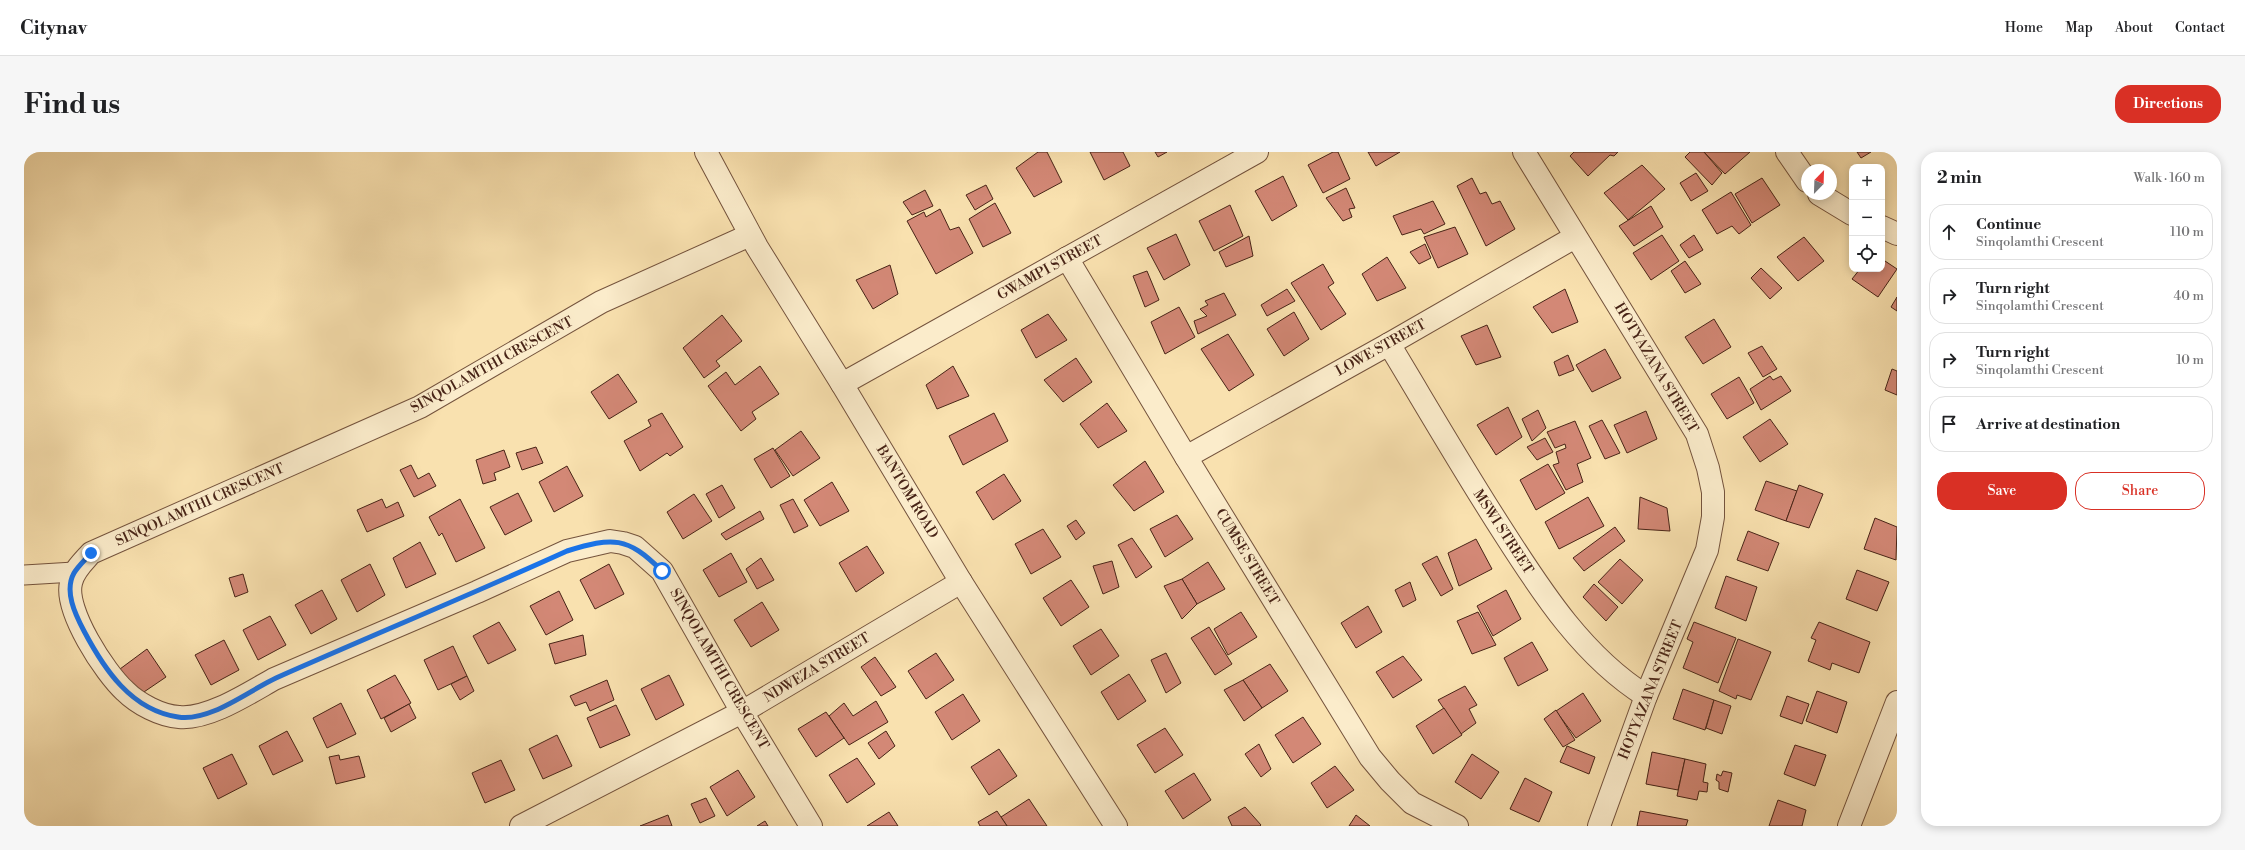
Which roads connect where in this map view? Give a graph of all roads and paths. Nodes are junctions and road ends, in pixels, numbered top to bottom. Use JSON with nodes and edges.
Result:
{"nodes":[{"id":1,"x":706,"y":152,"type":"edge"},
{"id":2,"x":1258,"y":152,"type":"edge"},
{"id":3,"x":1524,"y":152,"type":"edge"},
{"id":4,"x":1787,"y":152,"type":"edge"},
{"id":5,"x":1801,"y":173,"type":"edge"},
{"id":6,"x":1829,"y":200,"type":"edge"},
{"id":7,"x":1849,"y":212,"type":"edge"},
{"id":8,"x":1885,"y":229,"type":"edge"},
{"id":9,"x":1897,"y":234,"type":"edge"},
{"id":10,"x":750,"y":235,"type":"junction"},
{"id":11,"x":1575,"y":237,"type":"junction"},
{"id":12,"x":1067,"y":258,"type":"junction"},
{"id":13,"x":1389,"y":344,"type":"junction"},
{"id":14,"x":842,"y":384,"type":"junction"},
{"id":15,"x":1186,"y":457,"type":"junction"},
{"id":16,"x":74,"y":572,"type":"junction"},
{"id":17,"x":24,"y":575,"type":"edge"},
{"id":18,"x":961,"y":582,"type":"junction"},
{"id":19,"x":1646,"y":696,"type":"junction"},
{"id":20,"x":1897,"y":702,"type":"edge"},
{"id":21,"x":742,"y":712,"type":"junction"},
{"id":22,"x":521,"y":826,"type":"edge"},
{"id":23,"x":811,"y":826,"type":"edge"},
{"id":24,"x":1116,"y":826,"type":"edge"},
{"id":25,"x":1457,"y":826,"type":"edge"},
{"id":26,"x":1599,"y":826,"type":"edge"},
{"id":27,"x":1849,"y":826,"type":"edge"}],
"edges":[{"from":1,"to":10,"type":"street","name":"BANTOM ROAD"},
{"from":2,"to":12,"type":"street","name":"GWAMPI STREET"},
{"from":3,"to":11,"type":"street","name":"HOTYAZANA STREET"},
{"from":4,"to":5,"type":"street"},
{"from":6,"to":7,"type":"street"},
{"from":8,"to":9,"type":"street"},
{"from":10,"to":14,"type":"street","name":"BANTOM ROAD"},
{"from":10,"to":16,"type":"street","name":"SINQOLAMTHI CRESCENT"},
{"from":11,"to":13,"type":"street","name":"LOWE STREET"},
{"from":11,"to":19,"type":"street","name":"HOTYAZANA STREET"},
{"from":12,"to":14,"type":"street","name":"GWAMPI STREET"},
{"from":12,"to":15,"type":"street","name":"CUMSE STREET"},
{"from":13,"to":15,"type":"street","name":"LOWE STREET"},
{"from":13,"to":19,"type":"street","name":"MSWI STREET"},
{"from":14,"to":18,"type":"street","name":"BANTOM ROAD"},
{"from":15,"to":25,"type":"street","name":"CUMSE STREET"},
{"from":16,"to":17,"type":"lane"},
{"from":16,"to":21,"type":"street","name":"SINQOLAMTHI CRESCENT"},
{"from":18,"to":21,"type":"street","name":"NDWEZA STREET"},
{"from":18,"to":24,"type":"street","name":"BANTOM ROAD"},
{"from":19,"to":26,"type":"street","name":"HOTYAZANA STREET"},
{"from":20,"to":27,"type":"street"},
{"from":21,"to":22,"type":"street","name":"NDWEZA STREET"},
{"from":21,"to":23,"type":"street","name":"SINQOLAMTHI CRESCENT"}]}
